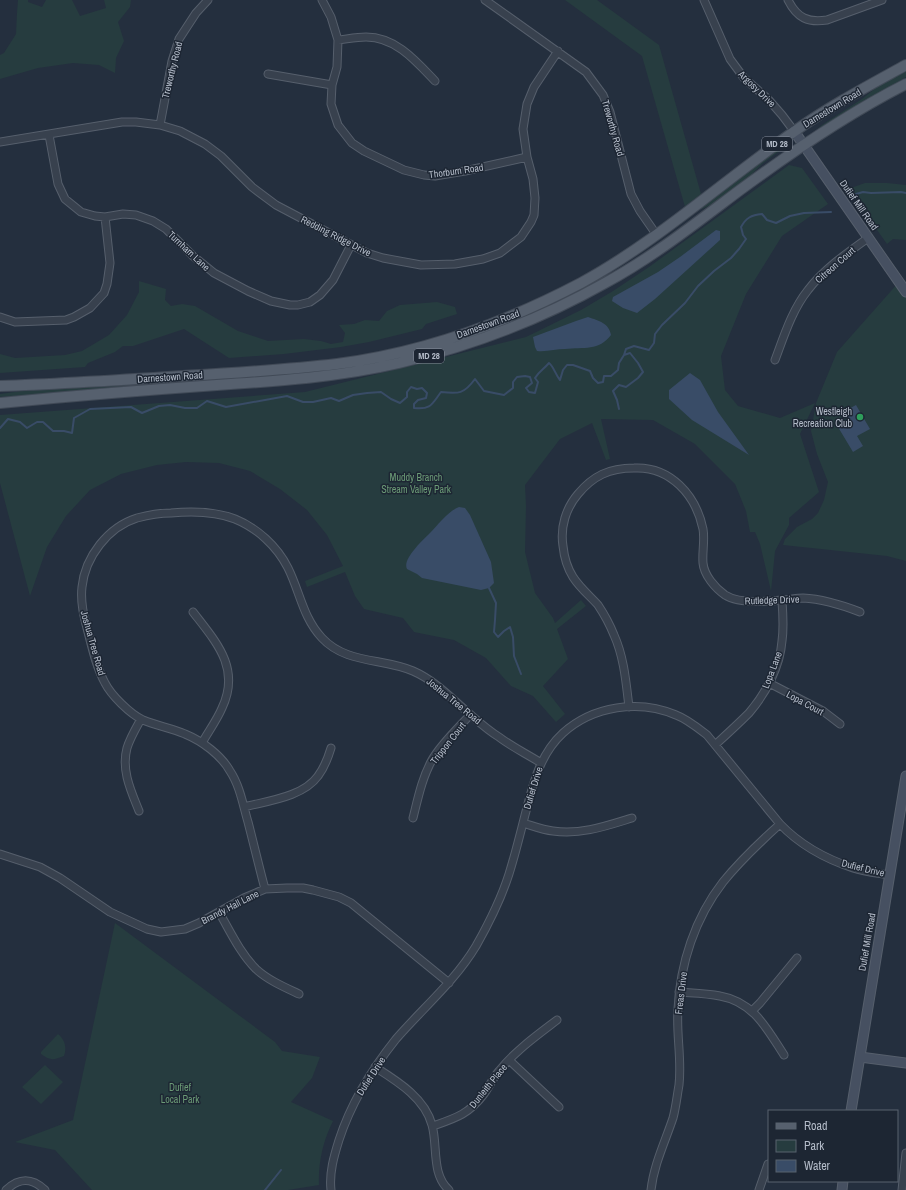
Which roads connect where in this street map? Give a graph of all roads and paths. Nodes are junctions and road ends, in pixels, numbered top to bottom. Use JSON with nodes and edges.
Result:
{"nodes":[{"id":1,"x":208,"y":0,"type":"edge"},
{"id":2,"x":322,"y":0,"type":"edge"},
{"id":3,"x":485,"y":0,"type":"edge"},
{"id":4,"x":704,"y":0,"type":"edge"},
{"id":5,"x":788,"y":0,"type":"edge"},
{"id":6,"x":882,"y":0,"type":"edge"},
{"id":7,"x":338,"y":40,"type":"junction"},
{"id":8,"x":558,"y":51,"type":"junction"},
{"id":9,"x":906,"y":65,"type":"edge"},
{"id":10,"x":268,"y":74,"type":"dead end"},
{"id":11,"x":435,"y":81,"type":"dead end"},
{"id":12,"x":906,"y":84,"type":"edge"},
{"id":13,"x":332,"y":85,"type":"junction"},
{"id":14,"x":160,"y":124,"type":"junction"},
{"id":15,"x":794,"y":131,"type":"junction"},
{"id":16,"x":49,"y":135,"type":"junction"},
{"id":17,"x":0,"y":142,"type":"edge"},
{"id":18,"x":803,"y":144,"type":"junction"},
{"id":19,"x":527,"y":157,"type":"junction"},
{"id":20,"x":105,"y":217,"type":"junction"},
{"id":21,"x":656,"y":234,"type":"junction"},
{"id":22,"x":868,"y":238,"type":"junction"},
{"id":23,"x":351,"y":245,"type":"junction"},
{"id":24,"x":906,"y":292,"type":"edge"},
{"id":25,"x":0,"y":317,"type":"edge"},
{"id":26,"x":775,"y":360,"type":"dead end"},
{"id":27,"x":0,"y":386,"type":"edge"},
{"id":28,"x":0,"y":402,"type":"edge"},
{"id":29,"x":782,"y":600,"type":"junction"},
{"id":30,"x":193,"y":612,"type":"dead end"},
{"id":31,"x":860,"y":612,"type":"dead end"},
{"id":32,"x":769,"y":683,"type":"junction"},
{"id":33,"x":629,"y":707,"type":"junction"},
{"id":34,"x":470,"y":715,"type":"junction"},
{"id":35,"x":141,"y":719,"type":"junction"},
{"id":36,"x":840,"y":724,"type":"dead end"},
{"id":37,"x":202,"y":743,"type":"junction"},
{"id":38,"x":715,"y":745,"type":"junction"},
{"id":39,"x":331,"y":748,"type":"dead end"},
{"id":40,"x":541,"y":763,"type":"junction"},
{"id":41,"x":906,"y":776,"type":"edge"},
{"id":42,"x":244,"y":807,"type":"junction"},
{"id":43,"x":139,"y":811,"type":"dead end"},
{"id":44,"x":413,"y":818,"type":"dead end"},
{"id":45,"x":632,"y":818,"type":"dead end"},
{"id":46,"x":523,"y":823,"type":"junction"},
{"id":47,"x":780,"y":824,"type":"junction"},
{"id":48,"x":0,"y":854,"type":"edge"},
{"id":49,"x":889,"y":875,"type":"junction"},
{"id":50,"x":265,"y":889,"type":"junction"},
{"id":51,"x":219,"y":912,"type":"junction"},
{"id":52,"x":797,"y":958,"type":"dead end"},
{"id":53,"x":449,"y":983,"type":"junction"},
{"id":54,"x":679,"y":992,"type":"junction"},
{"id":55,"x":299,"y":994,"type":"dead end"},
{"id":56,"x":752,"y":1011,"type":"junction"},
{"id":57,"x":557,"y":1020,"type":"dead end"},
{"id":58,"x":784,"y":1055,"type":"dead end"},
{"id":59,"x":860,"y":1057,"type":"junction"},
{"id":60,"x":509,"y":1060,"type":"junction"},
{"id":61,"x":906,"y":1063,"type":"edge"},
{"id":62,"x":375,"y":1067,"type":"junction"},
{"id":63,"x":559,"y":1108,"type":"dead end"},
{"id":64,"x":851,"y":1110,"type":"edge"},
{"id":65,"x":433,"y":1126,"type":"junction"},
{"id":66,"x":906,"y":1153,"type":"edge"},
{"id":67,"x":768,"y":1164,"type":"dead end"},
{"id":68,"x":6,"y":1190,"type":"edge"},
{"id":69,"x":44,"y":1190,"type":"edge"},
{"id":70,"x":331,"y":1190,"type":"edge"},
{"id":71,"x":449,"y":1190,"type":"edge"},
{"id":72,"x":651,"y":1190,"type":"edge"},
{"id":73,"x":759,"y":1190,"type":"edge"},
{"id":74,"x":902,"y":1190,"type":"edge"}],
"edges":[{"from":1,"to":14,"type":"street","name":"Treworthy Road"},
{"from":2,"to":7,"type":"street","name":"Thorburn Road"},
{"from":3,"to":8,"type":"street","name":"Treworthy Road"},
{"from":4,"to":15,"type":"street","name":"Argosy Drive"},
{"from":5,"to":6,"type":"street"},
{"from":7,"to":11,"type":"street"},
{"from":7,"to":13,"type":"street","name":"Thorburn Road"},
{"from":8,"to":19,"type":"street","name":"Redding Ridge Drive"},
{"from":8,"to":21,"type":"street","name":"Treworthy Road"},
{"from":9,"to":15,"type":"main road","name":"Darnestown Road","number":"MD 28"},
{"from":10,"to":13,"type":"street"},
{"from":12,"to":18,"type":"main road","name":"Darnestown Road","number":"MD 28"},
{"from":13,"to":19,"type":"street","name":"Thorburn Road"},
{"from":14,"to":16,"type":"street","name":"Redding Ridge Drive"},
{"from":14,"to":23,"type":"street","name":"Redding Ridge Drive"},
{"from":15,"to":18,"type":"main road","name":"Dufief Mill Road"},
{"from":15,"to":21,"type":"main road","name":"Darnestown Road","number":"MD 28"},
{"from":16,"to":17,"type":"street","name":"Redding Ridge Drive"},
{"from":16,"to":20,"type":"street","name":"Turnham Lane"},
{"from":18,"to":22,"type":"main road","name":"Dufief Mill Road"},
{"from":18,"to":28,"type":"main road","name":"Darnestown Road","number":"MD 28"},
{"from":19,"to":23,"type":"street","name":"Redding Ridge Drive"},
{"from":20,"to":23,"type":"street","name":"Turnham Lane"},
{"from":20,"to":25,"type":"street"},
{"from":21,"to":27,"type":"main road","name":"Darnestown Road","number":"MD 28"},
{"from":22,"to":24,"type":"main road","name":"Dufief Mill Road"},
{"from":22,"to":26,"type":"street","name":"Citreon Court"},
{"from":29,"to":31,"type":"street","name":"Rutledge Drive"},
{"from":29,"to":32,"type":"street","name":"Lopa Lane"},
{"from":29,"to":33,"type":"street","name":"Rutledge Drive"},
{"from":30,"to":37,"type":"street"},
{"from":32,"to":36,"type":"street","name":"Lopa Court"},
{"from":32,"to":38,"type":"street","name":"Lopa Lane"},
{"from":33,"to":38,"type":"street","name":"Dufief Drive"},
{"from":33,"to":40,"type":"street","name":"Dufief Drive"},
{"from":34,"to":35,"type":"street","name":"Joshua Tree Road"},
{"from":34,"to":40,"type":"street","name":"Joshua Tree Road"},
{"from":34,"to":44,"type":"street","name":"Trippon Court"},
{"from":35,"to":37,"type":"street","name":"Joshua Tree Road"},
{"from":35,"to":43,"type":"street"},
{"from":37,"to":42,"type":"street","name":"Joshua Tree Road"},
{"from":38,"to":47,"type":"street","name":"Dufief Drive"},
{"from":39,"to":42,"type":"street"},
{"from":40,"to":46,"type":"street","name":"Dufief Drive"},
{"from":41,"to":49,"type":"main road","name":"Dufief Mill Road"},
{"from":42,"to":50,"type":"street","name":"Joshua Tree Road"},
{"from":45,"to":46,"type":"street"},
{"from":46,"to":53,"type":"street","name":"Dufief Drive"},
{"from":47,"to":49,"type":"street","name":"Dufief Drive"},
{"from":47,"to":54,"type":"street","name":"Freas Drive"},
{"from":48,"to":51,"type":"street","name":"Brandy Hall Lane"},
{"from":49,"to":59,"type":"main road","name":"Dufief Mill Road"},
{"from":50,"to":51,"type":"street","name":"Brandy Hall Lane"},
{"from":50,"to":53,"type":"street","name":"Brandy Hall Lane"},
{"from":51,"to":55,"type":"street"},
{"from":52,"to":56,"type":"street"},
{"from":53,"to":62,"type":"street","name":"Dufief Drive"},
{"from":54,"to":56,"type":"street"},
{"from":54,"to":72,"type":"street","name":"Freas Drive"},
{"from":56,"to":58,"type":"street"},
{"from":57,"to":60,"type":"street","name":"Dunleith Place"},
{"from":59,"to":61,"type":"main road"},
{"from":59,"to":64,"type":"main road","name":"Dufief Mill Road"},
{"from":60,"to":63,"type":"street"},
{"from":60,"to":65,"type":"street","name":"Dunleith Place"},
{"from":62,"to":65,"type":"street"},
{"from":62,"to":70,"type":"street","name":"Dufief Drive"},
{"from":65,"to":71,"type":"street"},
{"from":66,"to":74,"type":"street"},
{"from":67,"to":73,"type":"street"},
{"from":68,"to":69,"type":"street"}]}
